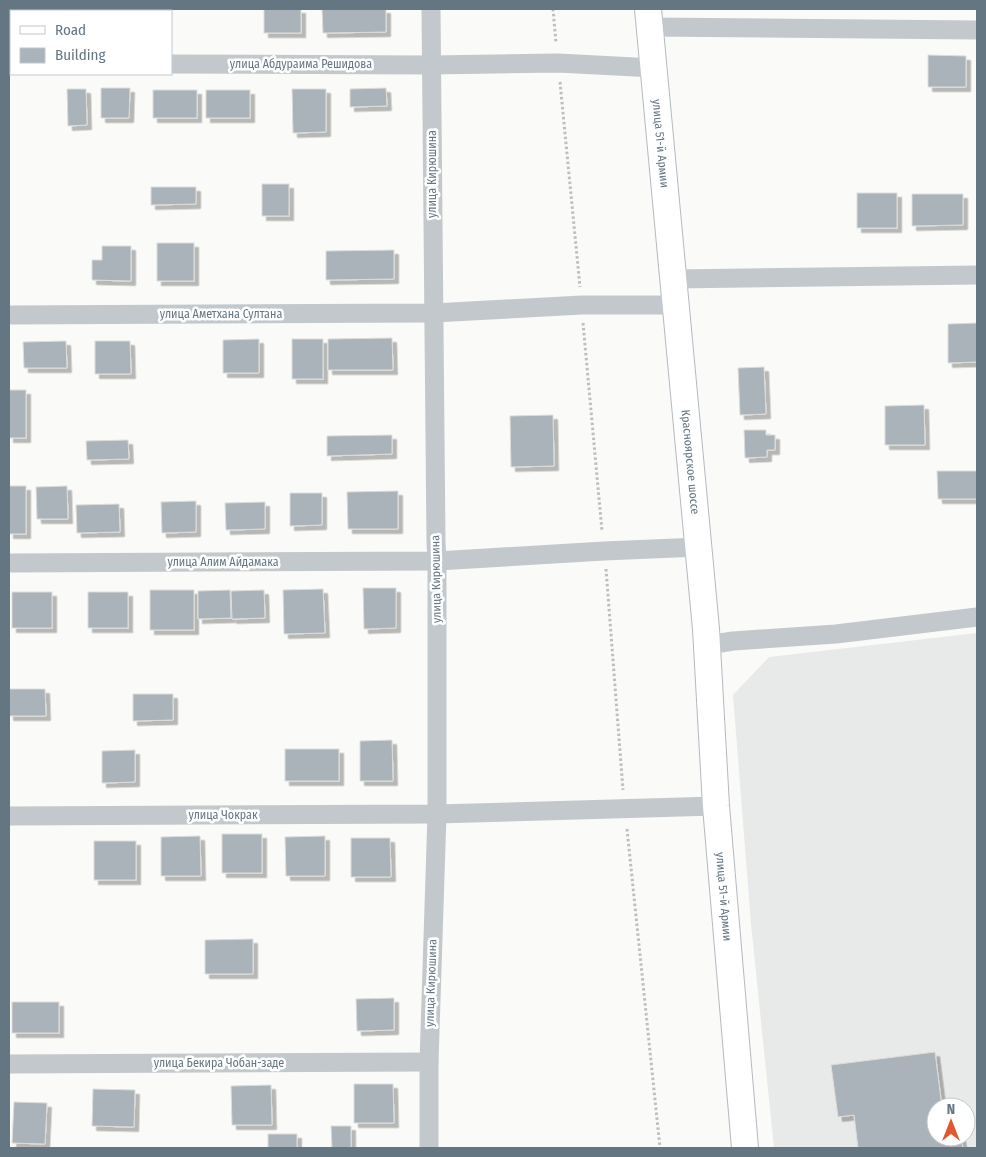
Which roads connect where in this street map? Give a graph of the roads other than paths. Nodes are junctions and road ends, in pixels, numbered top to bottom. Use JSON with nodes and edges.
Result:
{"nodes":[{"id":1,"x":431,"y":9,"type":"edge"},
{"id":2,"x":649,"y":18,"type":"edge"},
{"id":3,"x":977,"y":30,"type":"edge"},
{"id":4,"x":172,"y":64,"type":"edge"},
{"id":5,"x":431,"y":65,"type":"junction"},
{"id":6,"x":654,"y":68,"type":"junction"},
{"id":7,"x":977,"y":275,"type":"edge"},
{"id":8,"x":674,"y":279,"type":"junction"},
{"id":9,"x":676,"y":305,"type":"junction"},
{"id":10,"x":433,"y":313,"type":"junction"},
{"id":11,"x":9,"y":315,"type":"edge"},
{"id":12,"x":699,"y":548,"type":"junction"},
{"id":13,"x":437,"y":561,"type":"junction"},
{"id":14,"x":9,"y":563,"type":"edge"},
{"id":15,"x":977,"y":618,"type":"edge"},
{"id":16,"x":708,"y":644,"type":"junction"},
{"id":17,"x":716,"y":806,"type":"junction"},
{"id":18,"x":437,"y":814,"type":"junction"},
{"id":19,"x":9,"y":816,"type":"edge"},
{"id":20,"x":429,"y":1062,"type":"junction"},
{"id":21,"x":9,"y":1064,"type":"edge"},
{"id":22,"x":429,"y":1148,"type":"edge"},
{"id":23,"x":745,"y":1148,"type":"edge"}],
"edges":[{"from":1,"to":5,"type":"street","name":"улица Кирюшина"},
{"from":2,"to":3,"type":"street"},
{"from":2,"to":6,"type":"main road","name":"улица 51-й Армии"},
{"from":4,"to":5,"type":"street","name":"улица Абдураима Решидова"},
{"from":5,"to":6,"type":"street","name":"улица Абдураима Решидова"},
{"from":5,"to":10,"type":"street","name":"улица Кирюшина"},
{"from":6,"to":8,"type":"main road","name":"улица 51-й Армии"},
{"from":7,"to":8,"type":"street"},
{"from":8,"to":9,"type":"main road","name":"Красноярское шоссе"},
{"from":9,"to":10,"type":"street","name":"улица Аметхана Султана"},
{"from":9,"to":12,"type":"main road","name":"Красноярское шоссе"},
{"from":10,"to":11,"type":"street","name":"улица Аметхана Султана"},
{"from":10,"to":13,"type":"street","name":"улица Кирюшина"},
{"from":12,"to":13,"type":"street","name":"улица Алим Айдамака"},
{"from":12,"to":16,"type":"main road","name":"Красноярское шоссе"},
{"from":13,"to":14,"type":"street","name":"улица Алим Айдамака"},
{"from":13,"to":18,"type":"street","name":"улица Кирюшина"},
{"from":15,"to":16,"type":"street"},
{"from":16,"to":17,"type":"main road","name":"улица 51-й Армии"},
{"from":17,"to":18,"type":"street","name":"улица Чокрак"},
{"from":17,"to":23,"type":"main road","name":"улица 51-й Армии"},
{"from":18,"to":19,"type":"street","name":"улица Чокрак"},
{"from":18,"to":20,"type":"street","name":"улица Кирюшина"},
{"from":20,"to":21,"type":"street","name":"улица Бекира Чобан-заде"},
{"from":20,"to":22,"type":"street","name":"улица Кирюшина"}]}
